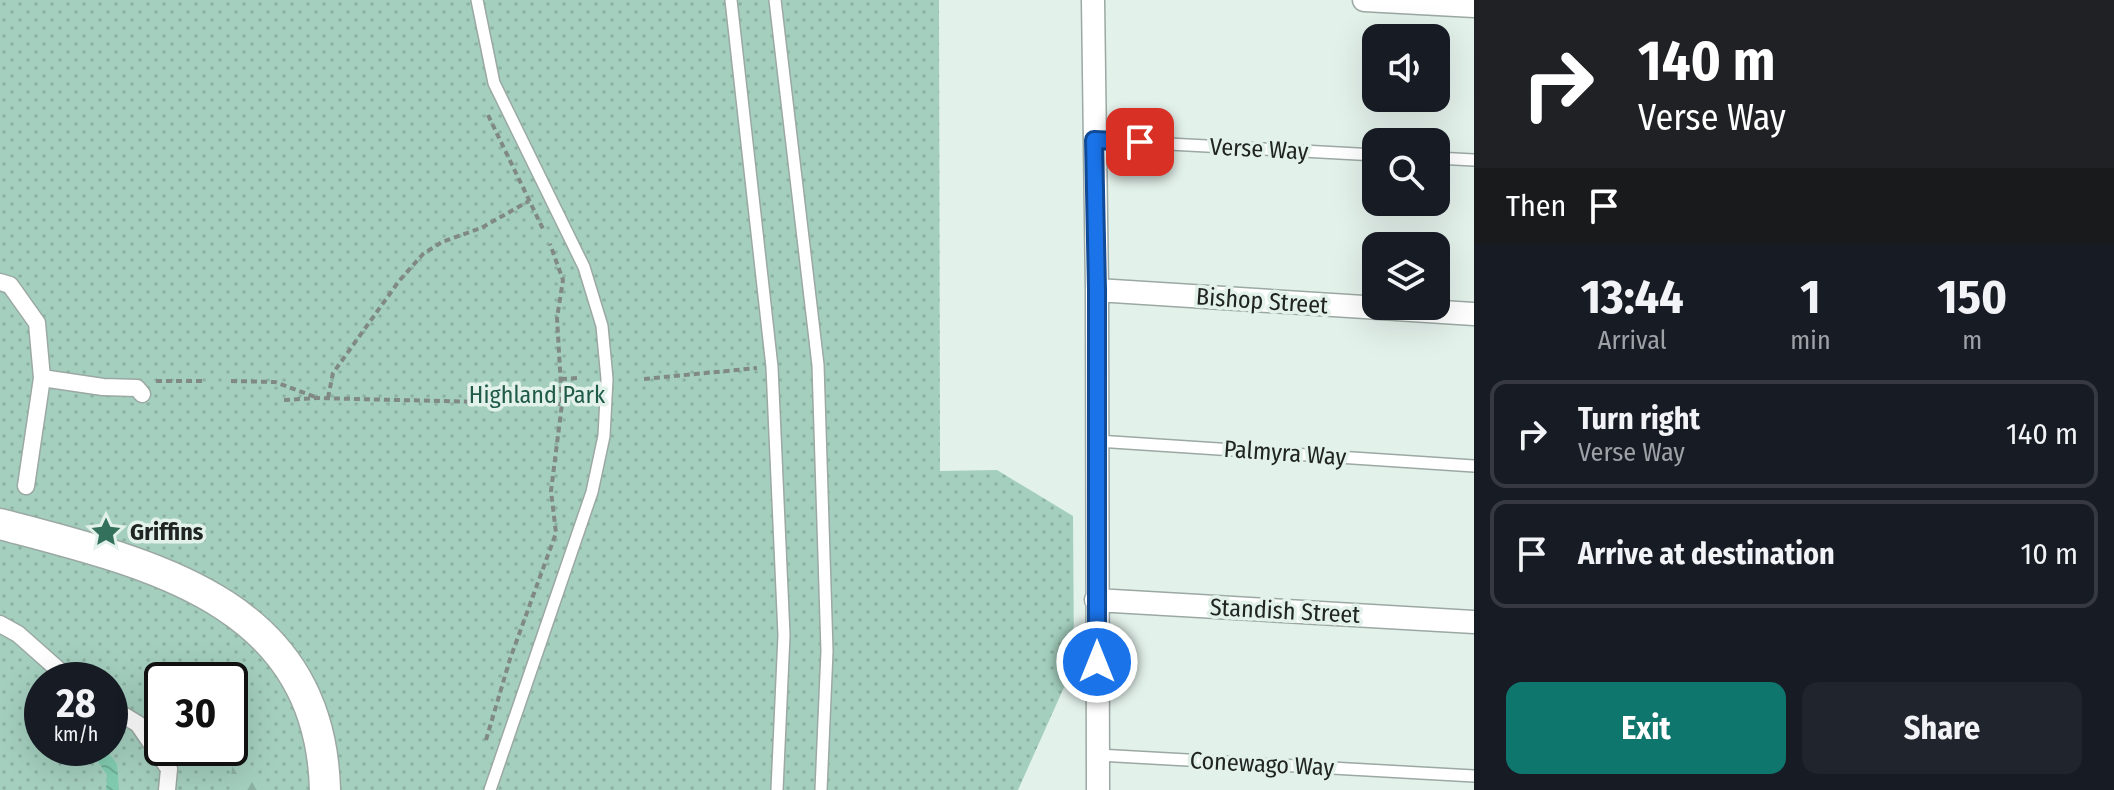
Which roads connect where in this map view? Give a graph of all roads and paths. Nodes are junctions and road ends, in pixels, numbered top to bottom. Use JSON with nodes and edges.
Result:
{"nodes":[{"id":1,"x":477,"y":0,"type":"edge"},
{"id":2,"x":731,"y":0,"type":"edge"},
{"id":3,"x":775,"y":0,"type":"edge"},
{"id":4,"x":1093,"y":0,"type":"edge"},
{"id":5,"x":1364,"y":0,"type":"edge"},
{"id":6,"x":1474,"y":6,"type":"edge"},
{"id":7,"x":1094,"y":140,"type":"junction"},
{"id":8,"x":1362,"y":154,"type":"edge"},
{"id":9,"x":506,"y":156,"type":"dead end"},
{"id":10,"x":1450,"y":159,"type":"edge"},
{"id":11,"x":1474,"y":160,"type":"edge"},
{"id":12,"x":529,"y":201,"type":"junction"},
{"id":13,"x":0,"y":282,"type":"edge"},
{"id":14,"x":1097,"y":290,"type":"junction"},
{"id":15,"x":1474,"y":314,"type":"edge"},
{"id":16,"x":772,"y":367,"type":"junction"},
{"id":17,"x":42,"y":378,"type":"junction"},
{"id":18,"x":579,"y":378,"type":"dead end"},
{"id":19,"x":561,"y":379,"type":"junction"},
{"id":20,"x":644,"y":379,"type":"dead end"},
{"id":21,"x":206,"y":381,"type":"dead end"},
{"id":22,"x":231,"y":381,"type":"dead end"},
{"id":23,"x":139,"y":391,"type":"joint"},
{"id":24,"x":317,"y":398,"type":"junction"},
{"id":25,"x":328,"y":398,"type":"junction"},
{"id":26,"x":284,"y":400,"type":"dead end"},
{"id":27,"x":562,"y":404,"type":"junction"},
{"id":28,"x":1096,"y":441,"type":"junction"},
{"id":29,"x":1474,"y":466,"type":"edge"},
{"id":30,"x":26,"y":486,"type":"dead end"},
{"id":31,"x":0,"y":524,"type":"edge"},
{"id":32,"x":1096,"y":600,"type":"junction"},
{"id":33,"x":1474,"y":622,"type":"edge"},
{"id":34,"x":0,"y":624,"type":"edge"},
{"id":35,"x":50,"y":662,"type":"edge"},
{"id":36,"x":128,"y":718,"type":"edge"},
{"id":37,"x":484,"y":746,"type":"dead end"},
{"id":38,"x":1098,"y":755,"type":"junction"},
{"id":39,"x":1474,"y":776,"type":"edge"},
{"id":40,"x":167,"y":790,"type":"edge"},
{"id":41,"x":325,"y":790,"type":"edge"},
{"id":42,"x":490,"y":790,"type":"edge"},
{"id":43,"x":777,"y":790,"type":"edge"},
{"id":44,"x":821,"y":790,"type":"edge"},
{"id":45,"x":1098,"y":790,"type":"edge"}],
"edges":[{"from":1,"to":42,"type":"lane"},
{"from":2,"to":16,"type":"lane"},
{"from":3,"to":44,"type":"lane"},
{"from":4,"to":7,"type":"street"},
{"from":5,"to":6,"type":"street"},
{"from":7,"to":8,"type":"lane","name":"Verse Way"},
{"from":7,"to":14,"type":"street"},
{"from":9,"to":12,"type":"path"},
{"from":10,"to":11,"type":"lane"},
{"from":12,"to":19,"type":"path"},
{"from":12,"to":25,"type":"path"},
{"from":13,"to":17,"type":"street"},
{"from":14,"to":15,"type":"street","name":"Bishop Street"},
{"from":14,"to":28,"type":"street"},
{"from":16,"to":20,"type":"path"},
{"from":16,"to":43,"type":"lane"},
{"from":17,"to":23,"type":"street"},
{"from":17,"to":30,"type":"street"},
{"from":18,"to":19,"type":"path"},
{"from":19,"to":27,"type":"path"},
{"from":21,"to":23,"type":"path"},
{"from":22,"to":24,"type":"path"},
{"from":24,"to":25,"type":"path"},
{"from":24,"to":26,"type":"path"},
{"from":25,"to":27,"type":"path"},
{"from":27,"to":37,"type":"path"},
{"from":28,"to":29,"type":"lane","name":"Palmyra Way"},
{"from":28,"to":32,"type":"street"},
{"from":31,"to":41,"type":"main road"},
{"from":32,"to":33,"type":"street","name":"Standish Street"},
{"from":32,"to":38,"type":"street"},
{"from":34,"to":35,"type":"street"},
{"from":36,"to":40,"type":"street"},
{"from":38,"to":39,"type":"lane","name":"Conewago Way"},
{"from":38,"to":45,"type":"street"}]}
